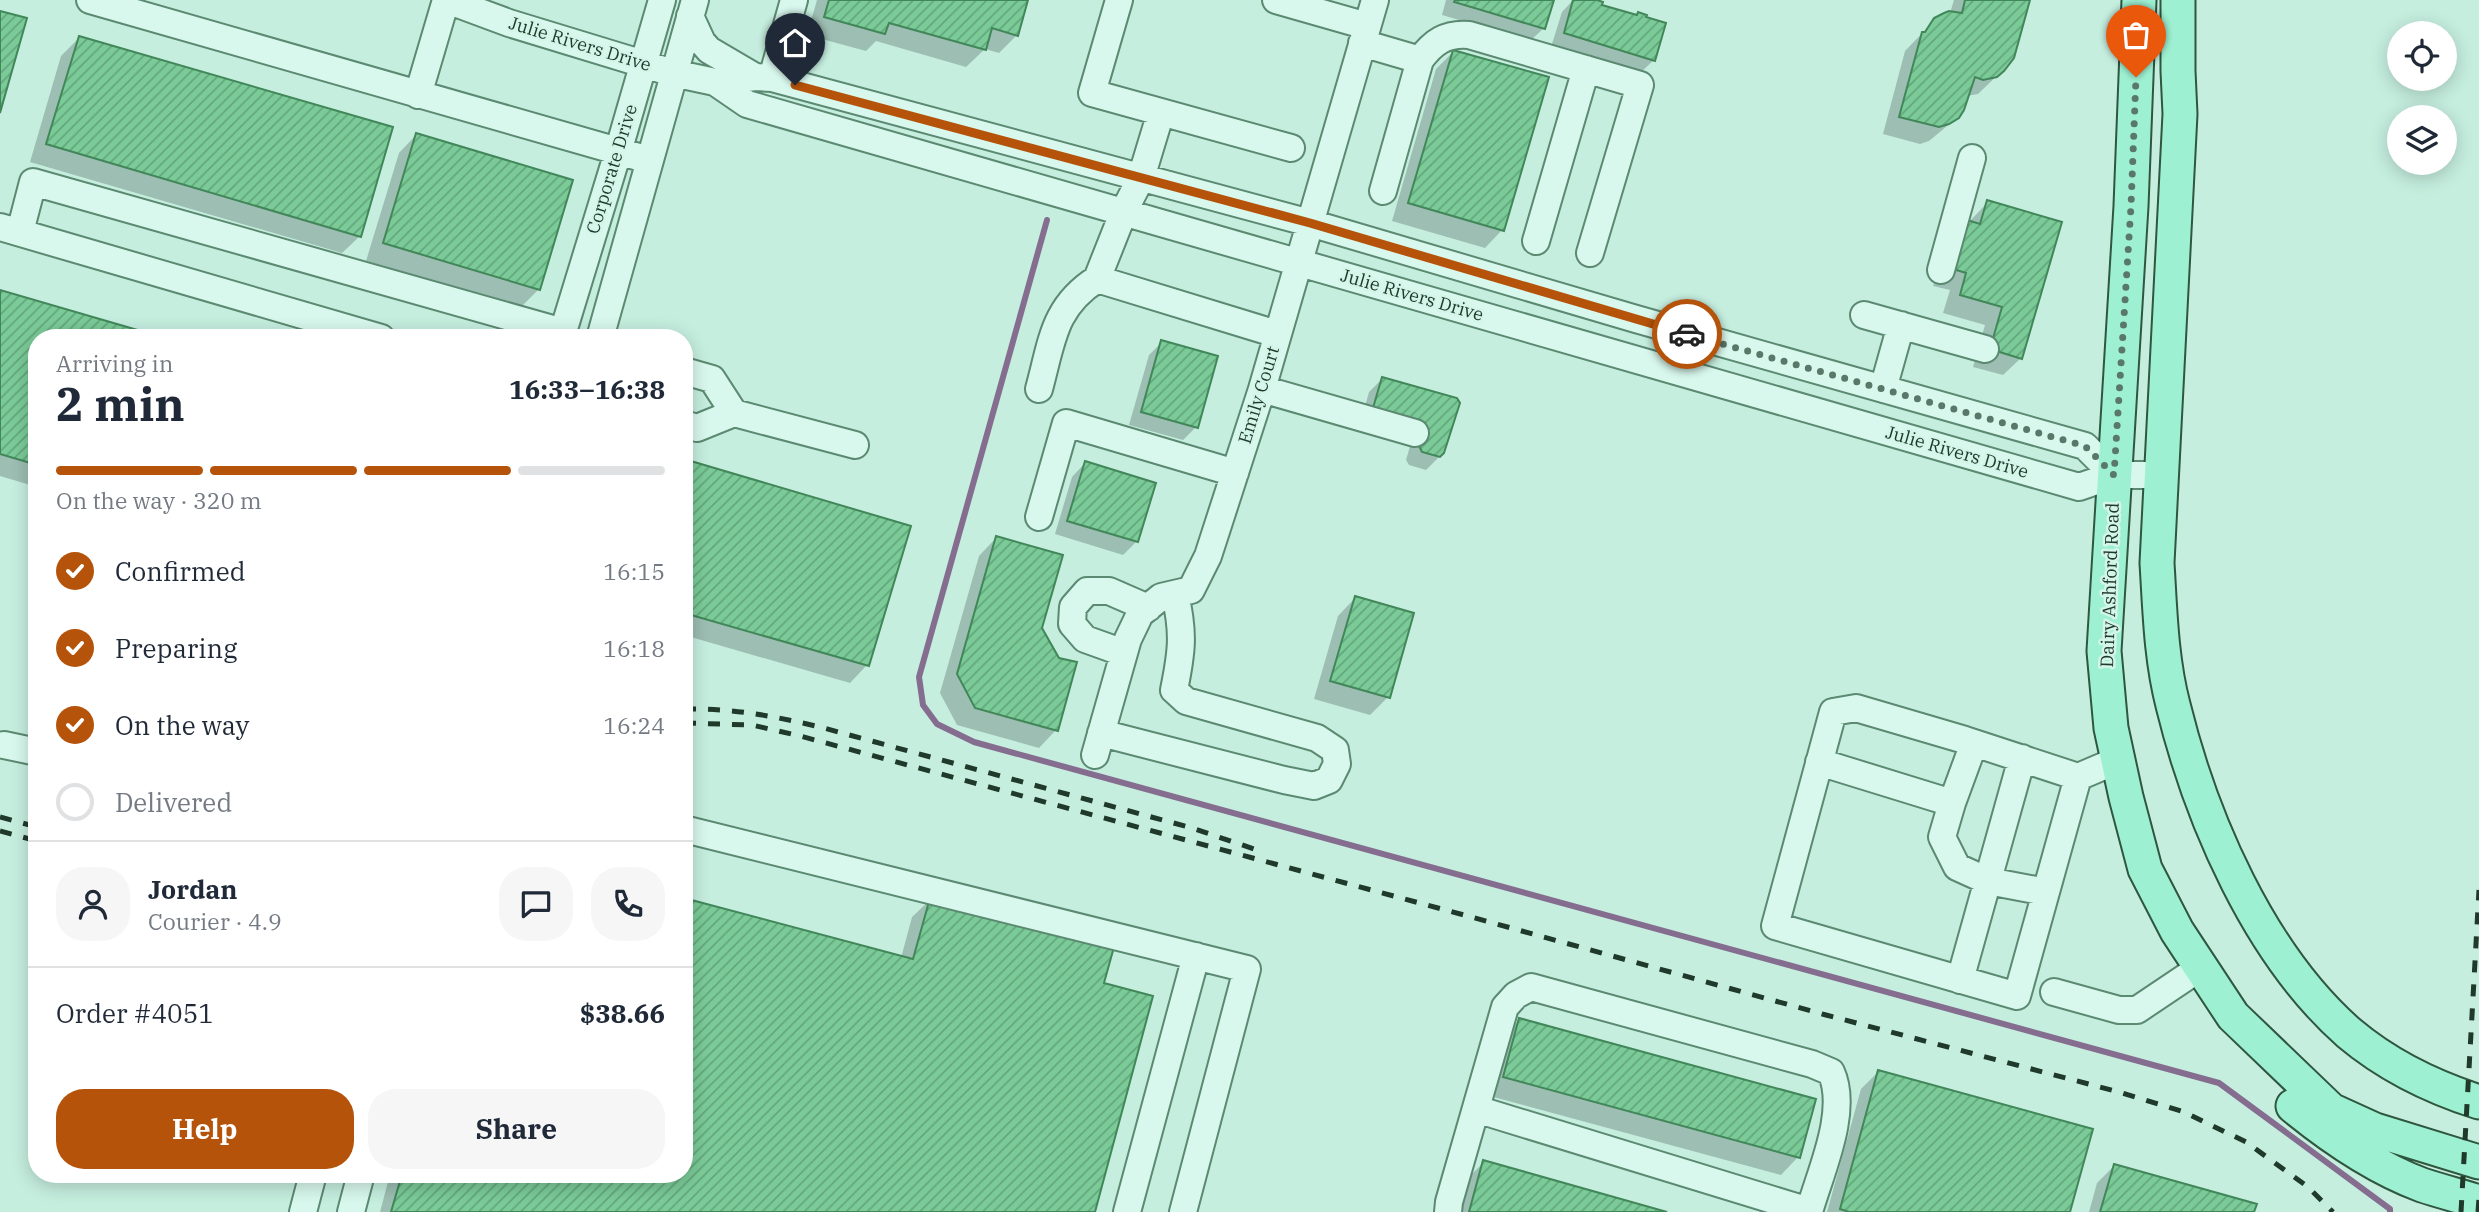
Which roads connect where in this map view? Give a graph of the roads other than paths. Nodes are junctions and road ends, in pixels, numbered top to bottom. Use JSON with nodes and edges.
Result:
{"nodes":[{"id":1,"x":90,"y":0,"type":"edge"},
{"id":2,"x":446,"y":0,"type":"edge"},
{"id":3,"x":662,"y":0,"type":"edge"},
{"id":4,"x":794,"y":0,"type":"edge"},
{"id":5,"x":1119,"y":0,"type":"edge"},
{"id":6,"x":1276,"y":0,"type":"edge"},
{"id":7,"x":1375,"y":0,"type":"edge"},
{"id":8,"x":2139,"y":0,"type":"edge"},
{"id":9,"x":2178,"y":0,"type":"edge"},
{"id":10,"x":692,"y":8,"type":"edge"},
{"id":11,"x":1365,"y":35,"type":"junction"},
{"id":12,"x":1420,"y":60,"type":"junction"},
{"id":13,"x":644,"y":64,"type":"junction"},
{"id":14,"x":1586,"y":69,"type":"junction"},
{"id":15,"x":673,"y":73,"type":"junction"},
{"id":16,"x":763,"y":77,"type":"junction"},
{"id":17,"x":715,"y":82,"type":"junction"},
{"id":18,"x":418,"y":95,"type":"junction"},
{"id":19,"x":1161,"y":112,"type":"junction"},
{"id":20,"x":1291,"y":148,"type":"dead end"},
{"id":21,"x":618,"y":152,"type":"junction"},
{"id":22,"x":1972,"y":158,"type":"dead end"},
{"id":23,"x":649,"y":160,"type":"junction"},
{"id":24,"x":1141,"y":178,"type":"junction"},
{"id":25,"x":1383,"y":191,"type":"dead end"},
{"id":26,"x":1124,"y":211,"type":"junction"},
{"id":27,"x":1310,"y":223,"type":"junction"},
{"id":28,"x":10,"y":230,"type":"edge"},
{"id":29,"x":1536,"y":241,"type":"dead end"},
{"id":30,"x":1591,"y":253,"type":"dead end"},
{"id":31,"x":1298,"y":261,"type":"junction"},
{"id":32,"x":1941,"y":270,"type":"dead end"},
{"id":33,"x":1097,"y":279,"type":"junction"},
{"id":34,"x":1864,"y":314,"type":"dead end"},
{"id":35,"x":1636,"y":319,"type":"junction"},
{"id":36,"x":1901,"y":325,"type":"junction"},
{"id":37,"x":350,"y":329,"type":"edge"},
{"id":38,"x":543,"y":329,"type":"edge"},
{"id":39,"x":566,"y":329,"type":"edge"},
{"id":40,"x":602,"y":329,"type":"edge"},
{"id":41,"x":1277,"y":334,"type":"junction"},
{"id":42,"x":1985,"y":349,"type":"dead end"},
{"id":43,"x":1627,"y":358,"type":"junction"},
{"id":44,"x":693,"y":374,"type":"edge"},
{"id":45,"x":1039,"y":389,"type":"dead end"},
{"id":46,"x":1262,"y":389,"type":"junction"},
{"id":47,"x":1883,"y":389,"type":"junction"},
{"id":48,"x":734,"y":413,"type":"junction"},
{"id":49,"x":693,"y":427,"type":"edge"},
{"id":50,"x":1415,"y":433,"type":"dead end"},
{"id":51,"x":855,"y":445,"type":"dead end"},
{"id":52,"x":1235,"y":472,"type":"junction"},
{"id":53,"x":2114,"y":475,"type":"junction"},
{"id":54,"x":2160,"y":475,"type":"junction"},
{"id":55,"x":1039,"y":517,"type":"dead end"},
{"id":56,"x":1175,"y":594,"type":"junction"},
{"id":57,"x":1148,"y":608,"type":"junction"},
{"id":58,"x":1124,"y":653,"type":"junction"},
{"id":59,"x":1974,"y":743,"type":"junction"},
{"id":60,"x":4,"y":745,"type":"dead end"},
{"id":61,"x":28,"y":750,"type":"edge"},
{"id":62,"x":2022,"y":758,"type":"junction"},
{"id":63,"x":2118,"y":760,"type":"junction"},
{"id":64,"x":1819,"y":762,"type":"junction"},
{"id":65,"x":2078,"y":777,"type":"junction"},
{"id":66,"x":1952,"y":803,"type":"junction"},
{"id":67,"x":693,"y":831,"type":"edge"},
{"id":68,"x":1988,"y":881,"type":"junction"},
{"id":69,"x":2046,"y":892,"type":"junction"},
{"id":70,"x":1196,"y":956,"type":"junction"},
{"id":71,"x":2201,"y":967,"type":"junction"},
{"id":72,"x":1960,"y":980,"type":"junction"},
{"id":73,"x":2054,"y":992,"type":"dead end"},
{"id":74,"x":2256,"y":1038,"type":"junction"},
{"id":75,"x":2479,"y":1102,"type":"edge"},
{"id":76,"x":1476,"y":1109,"type":"junction"},
{"id":77,"x":2479,"y":1163,"type":"edge"},
{"id":78,"x":311,"y":1183,"type":"edge"},
{"id":79,"x":359,"y":1183,"type":"edge"},
{"id":80,"x":2479,"y":1202,"type":"edge"},
{"id":81,"x":1809,"y":1211,"type":"edge"},
{"id":82,"x":303,"y":1212,"type":"edge"},
{"id":83,"x":351,"y":1212,"type":"edge"},
{"id":84,"x":1127,"y":1212,"type":"edge"},
{"id":85,"x":1183,"y":1212,"type":"edge"},
{"id":86,"x":1448,"y":1212,"type":"edge"}],
"edges":[{"from":1,"to":18,"type":"street"},
{"from":2,"to":13,"type":"street","name":"Julie Rivers Drive"},
{"from":2,"to":18,"type":"street"},
{"from":3,"to":13,"type":"street","name":"Corporate Drive"},
{"from":4,"to":16,"type":"street"},
{"from":5,"to":19,"type":"street"},
{"from":6,"to":11,"type":"street"},
{"from":7,"to":11,"type":"street","name":"Emily Court"},
{"from":8,"to":53,"type":"main road","name":"Dairy Ashford Road"},
{"from":9,"to":54,"type":"main road"},
{"from":10,"to":15,"type":"street","name":"Corporate Drive"},
{"from":10,"to":16,"type":"street"},
{"from":11,"to":12,"type":"street"},
{"from":11,"to":27,"type":"street","name":"Emily Court"},
{"from":12,"to":14,"type":"street"},
{"from":12,"to":25,"type":"street"},
{"from":13,"to":15,"type":"street","name":"Julie Rivers Drive"},
{"from":13,"to":21,"type":"street","name":"Corporate Drive"},
{"from":14,"to":29,"type":"street"},
{"from":14,"to":30,"type":"street"},
{"from":15,"to":17,"type":"street","name":"Julie Rivers Drive"},
{"from":15,"to":23,"type":"street","name":"Corporate Drive"},
{"from":16,"to":17,"type":"street","name":"Julie Rivers Drive"},
{"from":16,"to":24,"type":"street","name":"Julie Rivers Drive"},
{"from":17,"to":26,"type":"street","name":"Julie Rivers Drive"},
{"from":18,"to":21,"type":"street"},
{"from":19,"to":20,"type":"street"},
{"from":19,"to":24,"type":"street"},
{"from":21,"to":23,"type":"street"},
{"from":21,"to":39,"type":"street","name":"Corporate Drive"},
{"from":22,"to":32,"type":"street"},
{"from":23,"to":40,"type":"street","name":"Corporate Drive"},
{"from":24,"to":26,"type":"street"},
{"from":24,"to":27,"type":"street","name":"Julie Rivers Drive"},
{"from":26,"to":31,"type":"street","name":"Julie Rivers Drive"},
{"from":26,"to":33,"type":"street"},
{"from":27,"to":31,"type":"street","name":"Emily Court"},
{"from":27,"to":35,"type":"street","name":"Julie Rivers Drive"},
{"from":28,"to":37,"type":"street"},
{"from":28,"to":38,"type":"street"},
{"from":31,"to":41,"type":"street","name":"Emily Court"},
{"from":31,"to":43,"type":"street","name":"Julie Rivers Drive"},
{"from":33,"to":41,"type":"street"},
{"from":33,"to":45,"type":"street"},
{"from":34,"to":36,"type":"street"},
{"from":35,"to":43,"type":"street"},
{"from":35,"to":47,"type":"street","name":"Julie Rivers Drive"},
{"from":36,"to":42,"type":"street"},
{"from":36,"to":47,"type":"street"},
{"from":41,"to":46,"type":"street","name":"Emily Court"},
{"from":43,"to":53,"type":"street","name":"Julie Rivers Drive"},
{"from":44,"to":48,"type":"street"},
{"from":46,"to":50,"type":"street"},
{"from":46,"to":52,"type":"street","name":"Emily Court"},
{"from":47,"to":53,"type":"street","name":"Julie Rivers Drive"},
{"from":48,"to":49,"type":"street"},
{"from":48,"to":51,"type":"street"},
{"from":52,"to":55,"type":"street"},
{"from":52,"to":56,"type":"street","name":"Emily Court"},
{"from":53,"to":54,"type":"street","name":"Julie Rivers Drive"},
{"from":53,"to":63,"type":"main road","name":"Dairy Ashford Road"},
{"from":54,"to":75,"type":"main road"},
{"from":56,"to":57,"type":"street","name":"Emily Court"},
{"from":56,"to":58,"type":"street","name":"Emily Court"},
{"from":57,"to":58,"type":"street","name":"Emily Court"},
{"from":57,"to":58,"type":"street"},
{"from":59,"to":62,"type":"street"},
{"from":59,"to":64,"type":"street"},
{"from":59,"to":66,"type":"street"},
{"from":60,"to":61,"type":"street"},
{"from":62,"to":65,"type":"street"},
{"from":62,"to":68,"type":"street"},
{"from":63,"to":65,"type":"street"},
{"from":63,"to":71,"type":"main road","name":"Dairy Ashford Road"},
{"from":64,"to":66,"type":"street"},
{"from":64,"to":72,"type":"street"},
{"from":65,"to":69,"type":"street"},
{"from":66,"to":68,"type":"street"},
{"from":67,"to":70,"type":"street"},
{"from":68,"to":69,"type":"street"},
{"from":68,"to":72,"type":"street"},
{"from":69,"to":72,"type":"street"},
{"from":70,"to":84,"type":"street"},
{"from":70,"to":85,"type":"street"},
{"from":71,"to":73,"type":"street"},
{"from":71,"to":74,"type":"main road","name":"Dairy Ashford Road"},
{"from":74,"to":77,"type":"main road","name":"Dairy Ashford Road"},
{"from":74,"to":80,"type":"main road"},
{"from":76,"to":81,"type":"street"},
{"from":76,"to":81,"type":"street"},
{"from":76,"to":86,"type":"street"},
{"from":78,"to":82,"type":"street"},
{"from":79,"to":83,"type":"street"}]}
